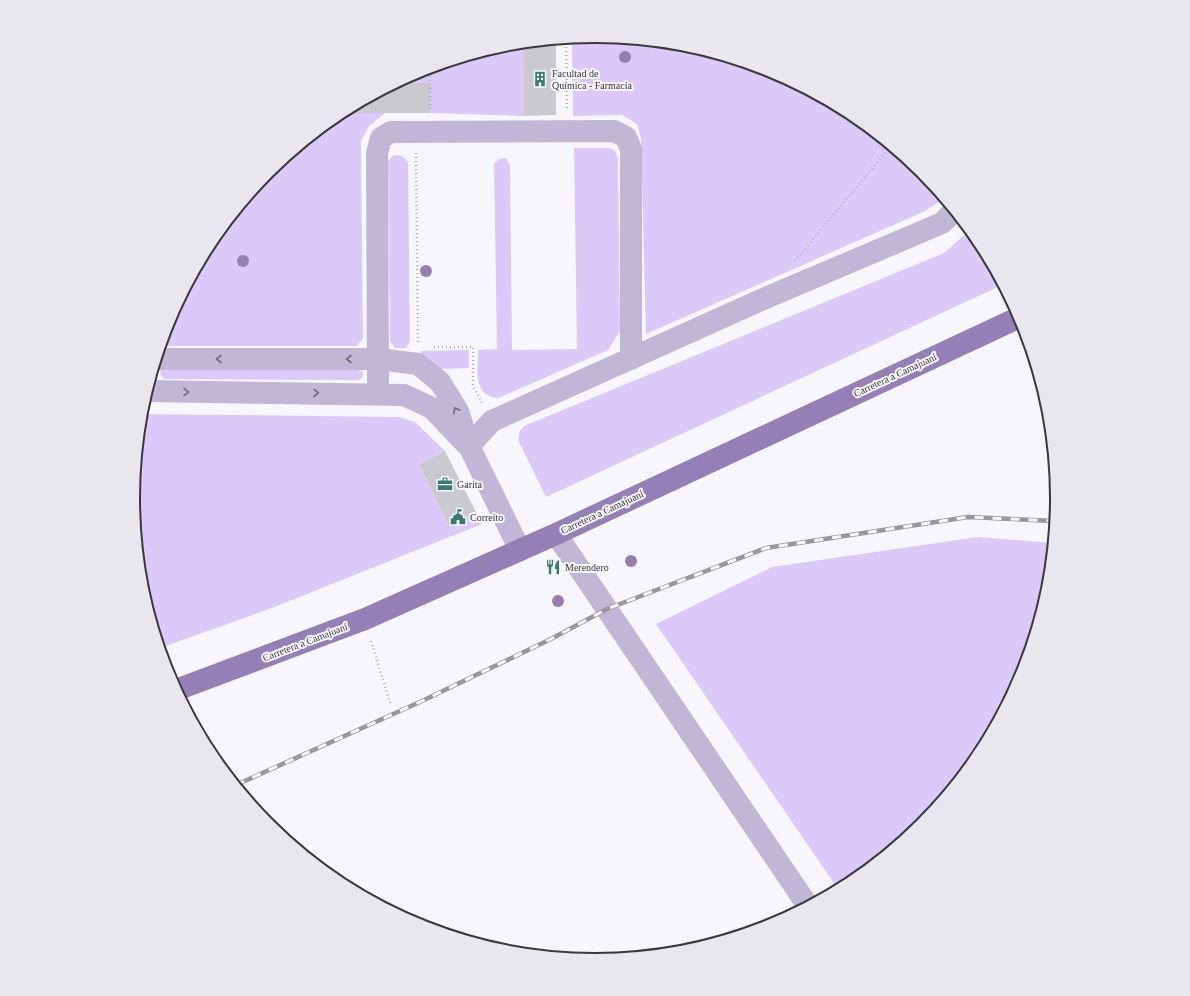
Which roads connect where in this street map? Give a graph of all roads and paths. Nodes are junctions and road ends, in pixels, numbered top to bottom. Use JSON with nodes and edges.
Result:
{"nodes":[{"id":1,"x":566,"y":44,"type":"edge"},
{"id":2,"x":429,"y":75,"type":"edge"},
{"id":3,"x":423,"y":132,"type":"junction"},
{"id":4,"x":567,"y":132,"type":"junction"},
{"id":5,"x":888,"y":150,"type":"edge"},
{"id":6,"x":951,"y":214,"type":"edge"},
{"id":7,"x":791,"y":265,"type":"dead end"},
{"id":8,"x":1013,"y":320,"type":"edge"},
{"id":9,"x":418,"y":356,"type":"junction"},
{"id":10,"x":162,"y":359,"type":"edge"},
{"id":11,"x":378,"y":359,"type":"junction"},
{"id":12,"x":631,"y":359,"type":"junction"},
{"id":13,"x":153,"y":391,"type":"edge"},
{"id":14,"x":378,"y":394,"type":"junction"},
{"id":15,"x":492,"y":421,"type":"junction"},
{"id":16,"x":469,"y":446,"type":"junction"},
{"id":17,"x":556,"y":534,"type":"junction"},
{"id":18,"x":520,"y":550,"type":"junction"},
{"id":19,"x":365,"y":619,"type":"junction"},
{"id":20,"x":182,"y":688,"type":"edge"},
{"id":21,"x":390,"y":703,"type":"dead end"},
{"id":22,"x":805,"y":901,"type":"edge"}],
"edges":[{"from":1,"to":4,"type":"path"},
{"from":2,"to":3,"type":"path"},
{"from":3,"to":4,"type":"street"},
{"from":3,"to":9,"type":"path"},
{"from":3,"to":11,"type":"street"},
{"from":4,"to":12,"type":"street"},
{"from":5,"to":7,"type":"path"},
{"from":6,"to":12,"type":"street"},
{"from":8,"to":17,"type":"main road","name":"Carretera a Camajuaní"},
{"from":9,"to":11,"type":"street"},
{"from":9,"to":15,"type":"path"},
{"from":16,"to":9,"type":"street","one_way":true},
{"from":11,"to":10,"type":"street","one_way":true},
{"from":11,"to":14,"type":"street"},
{"from":12,"to":15,"type":"street"},
{"from":13,"to":14,"type":"street","one_way":true},
{"from":14,"to":16,"type":"street"},
{"from":15,"to":16,"type":"street"},
{"from":16,"to":18,"type":"street"},
{"from":17,"to":18,"type":"main road","name":"Carretera a Camajuaní"},
{"from":17,"to":22,"type":"street"},
{"from":18,"to":19,"type":"main road","name":"Carretera a Camajuaní"},
{"from":19,"to":20,"type":"main road","name":"Carretera a Camajuaní"},
{"from":19,"to":21,"type":"path"}]}
